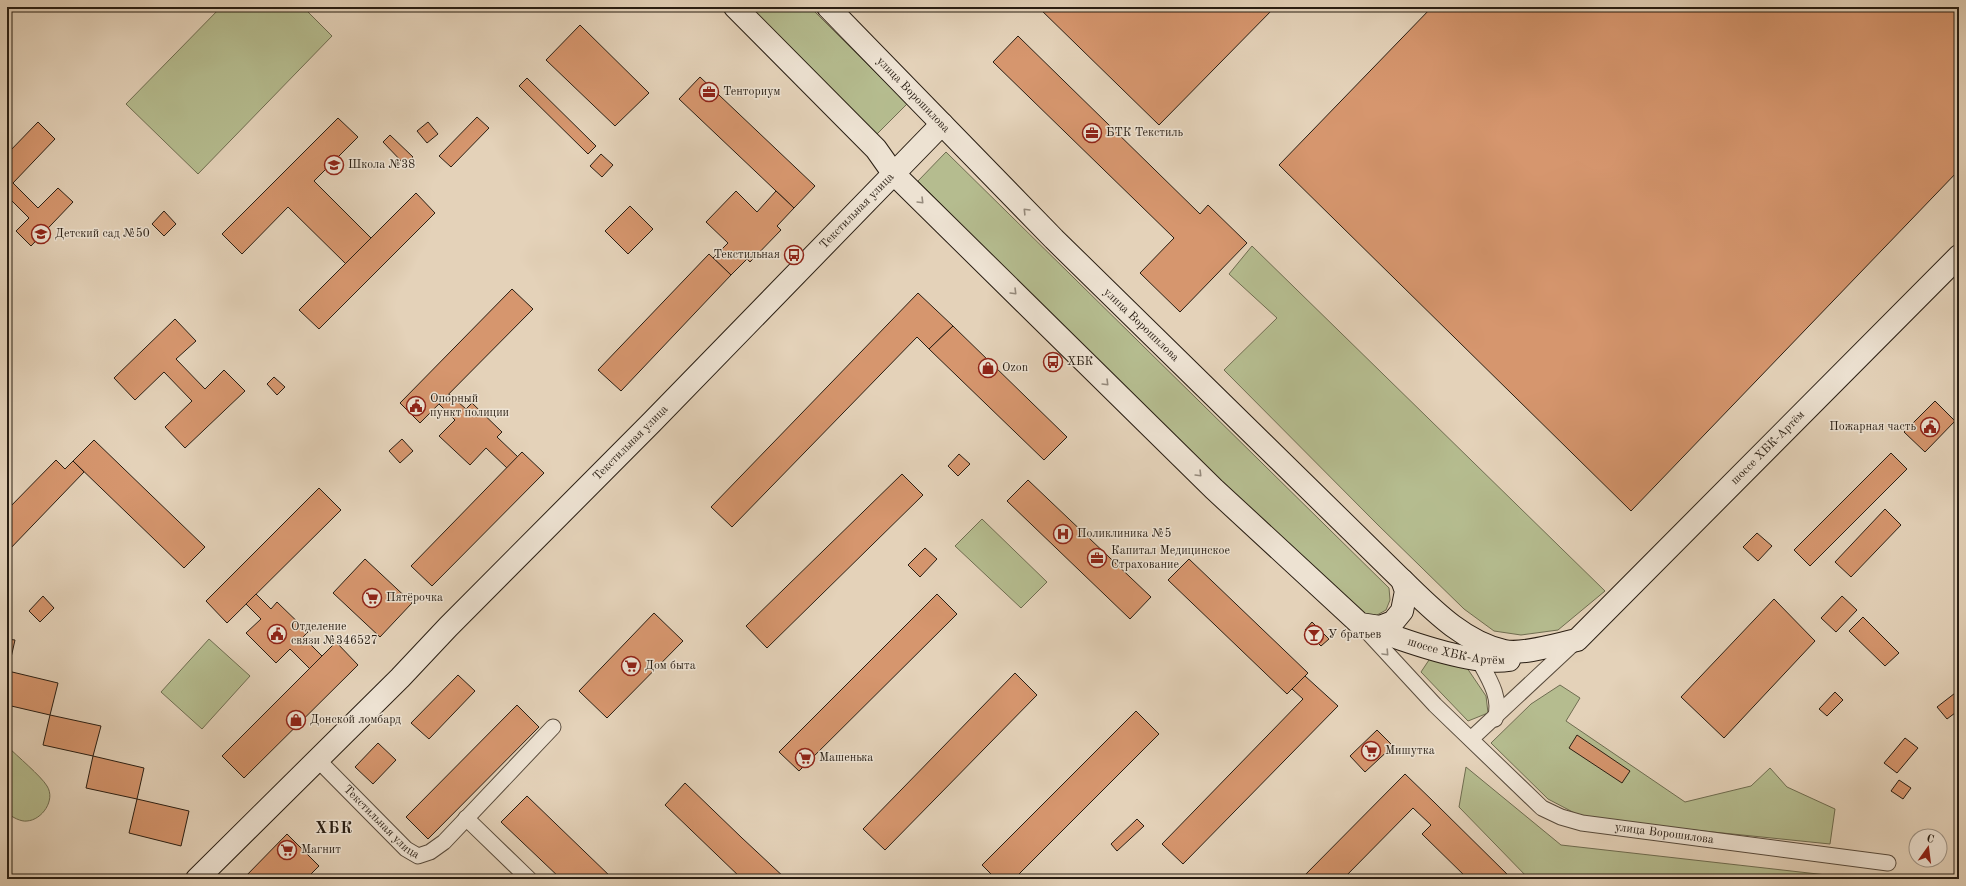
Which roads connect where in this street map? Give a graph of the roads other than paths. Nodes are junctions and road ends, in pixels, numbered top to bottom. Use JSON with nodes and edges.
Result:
{"nodes":[{"id":1,"x":735,"y":7,"type":"edge"},
{"id":2,"x":828,"y":7,"type":"edge"},
{"id":3,"x":942,"y":124,"type":"junction"},
{"id":4,"x":893,"y":174,"type":"junction"},
{"id":5,"x":1959,"y":256,"type":"edge"},
{"id":6,"x":1402,"y":580,"type":"junction"},
{"id":7,"x":1360,"y":624,"type":"junction"},
{"id":8,"x":1577,"y":640,"type":"junction"},
{"id":9,"x":1479,"y":650,"type":"junction"},
{"id":10,"x":1494,"y":719,"type":"junction"},
{"id":11,"x":553,"y":727,"type":"dead end"},
{"id":12,"x":1470,"y":739,"type":"junction"},
{"id":13,"x":318,"y":760,"type":"junction"},
{"id":14,"x":466,"y":818,"type":"junction"},
{"id":15,"x":1888,"y":863,"type":"dead end"},
{"id":16,"x":197,"y":879,"type":"edge"},
{"id":17,"x":529,"y":879,"type":"edge"}],
"edges":[{"from":1,"to":4,"type":"main road","name":"улица Ворошилова"},
{"from":2,"to":3,"type":"main road","name":"улица Ворошилова"},
{"from":3,"to":4,"type":"main road","name":"Текстильная улица"},
{"from":6,"to":3,"type":"main road","name":"улица Ворошилова","one_way":true},
{"from":4,"to":7,"type":"main road","name":"улица Ворошилова","one_way":true},
{"from":4,"to":13,"type":"main road","name":"Текстильная улица"},
{"from":5,"to":8,"type":"main road","name":"шоссе ХБК-Артём"},
{"from":6,"to":7,"type":"main road"},
{"from":6,"to":9,"type":"main road","name":"шоссе ХБК-Артём"},
{"from":7,"to":9,"type":"main road","name":"шоссе ХБК-Артём"},
{"from":7,"to":12,"type":"street","name":"улица Ворошилова","one_way":true},
{"from":8,"to":9,"type":"main road","name":"шоссе ХБК-Артём"},
{"from":8,"to":10,"type":"street"},
{"from":9,"to":10,"type":"street"},
{"from":10,"to":12,"type":"street"},
{"from":11,"to":14,"type":"street","name":"Текстильная улица"},
{"from":12,"to":15,"type":"street","name":"улица Ворошилова"},
{"from":13,"to":14,"type":"street","name":"Текстильная улица"},
{"from":13,"to":16,"type":"main road","name":"Текстильная улица"},
{"from":14,"to":17,"type":"street"}]}
